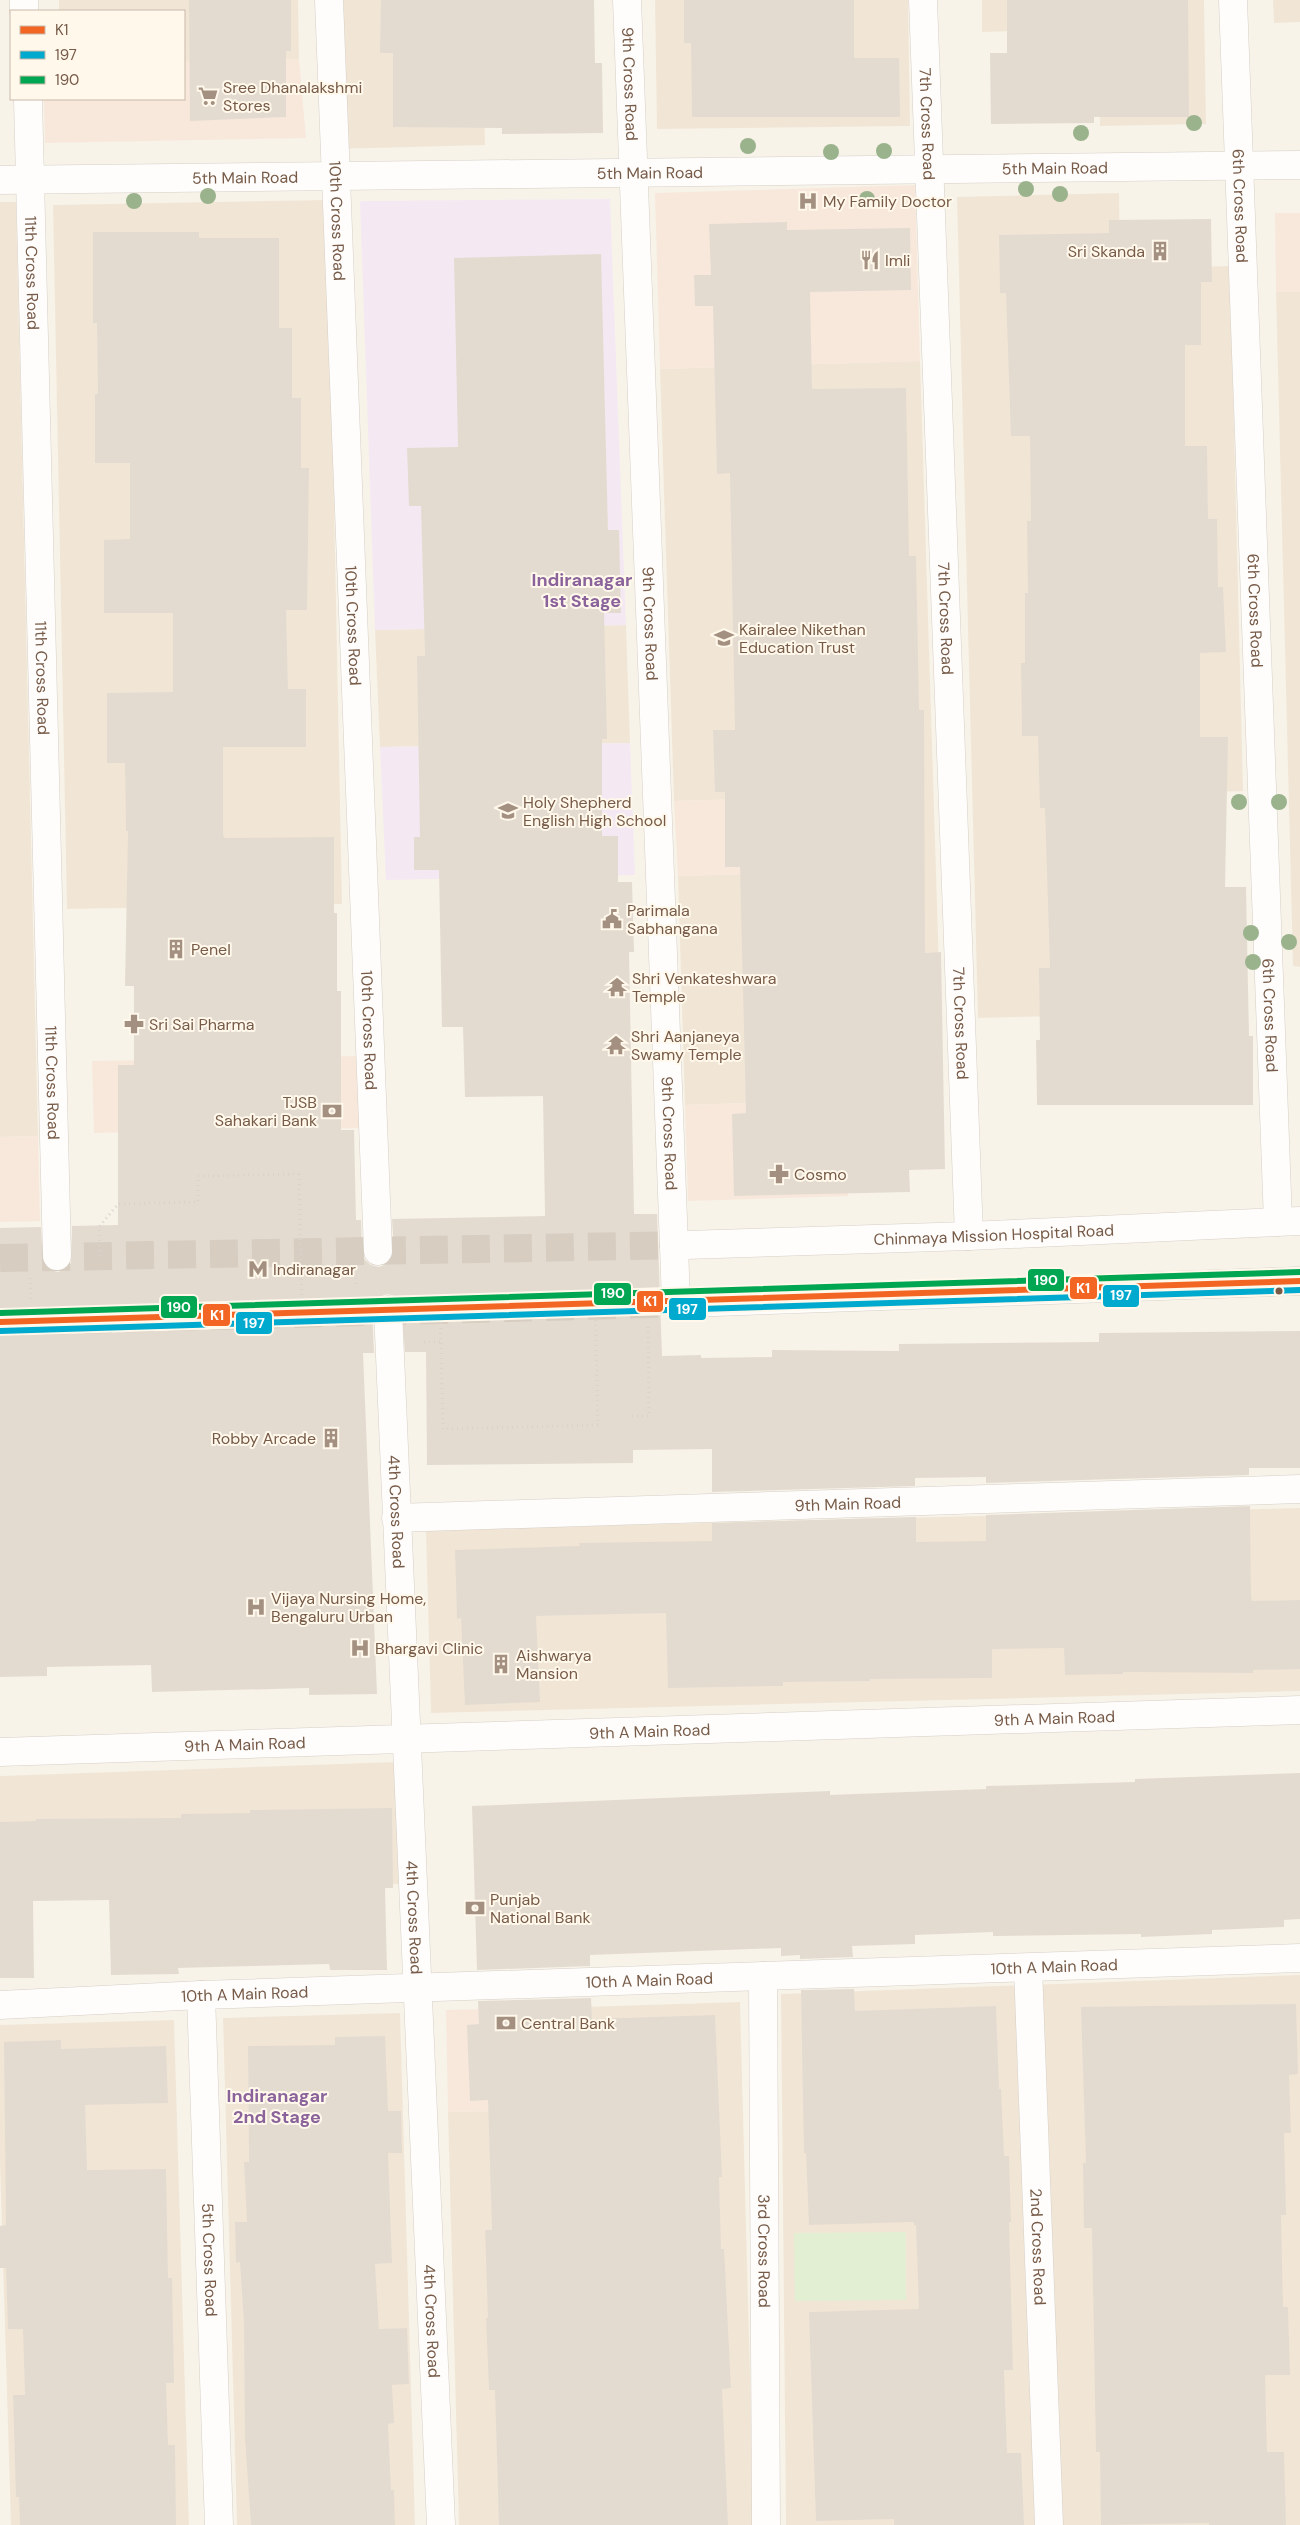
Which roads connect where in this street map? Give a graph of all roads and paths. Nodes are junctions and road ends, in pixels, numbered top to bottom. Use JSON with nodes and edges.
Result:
{"nodes":[{"id":1,"x":330,"y":0,"type":"edge"},
{"id":2,"x":627,"y":0,"type":"edge"},
{"id":3,"x":923,"y":0,"type":"edge"},
{"id":4,"x":1233,"y":0,"type":"edge"},
{"id":5,"x":28,"y":100,"type":"edge"},
{"id":6,"x":1300,"y":165,"type":"edge"},
{"id":7,"x":1238,"y":166,"type":"junction"},
{"id":8,"x":930,"y":169,"type":"junction"},
{"id":9,"x":634,"y":172,"type":"junction"},
{"id":10,"x":338,"y":176,"type":"junction"},
{"id":11,"x":31,"y":179,"type":"junction"},
{"id":12,"x":0,"y":180,"type":"edge"},
{"id":13,"x":1289,"y":1222,"type":"edge"},
{"id":14,"x":969,"y":1236,"type":"junction"},
{"id":15,"x":680,"y":1246,"type":"junction"},
{"id":16,"x":378,"y":1251,"type":"dead end"},
{"id":17,"x":57,"y":1256,"type":"dead end"},
{"id":18,"x":100,"y":1256,"type":"dead end"},
{"id":19,"x":30,"y":1270,"type":"dead end"},
{"id":20,"x":1300,"y":1281,"type":"edge"},
{"id":21,"x":31,"y":1300,"type":"dead end"},
{"id":22,"x":440,"y":1308,"type":"dead end"},
{"id":23,"x":388,"y":1310,"type":"dead end"},
{"id":24,"x":648,"y":1318,"type":"dead end"},
{"id":25,"x":632,"y":1416,"type":"dead end"},
{"id":26,"x":1300,"y":1489,"type":"edge"},
{"id":27,"x":396,"y":1518,"type":"junction"},
{"id":28,"x":1300,"y":1710,"type":"edge"},
{"id":29,"x":406,"y":1739,"type":"junction"},
{"id":30,"x":0,"y":1752,"type":"edge"},
{"id":31,"x":1300,"y":1958,"type":"edge"},
{"id":32,"x":1028,"y":1968,"type":"junction"},
{"id":33,"x":763,"y":1976,"type":"junction"},
{"id":34,"x":417,"y":1989,"type":"junction"},
{"id":35,"x":201,"y":1995,"type":"junction"},
{"id":36,"x":0,"y":2005,"type":"edge"},
{"id":37,"x":219,"y":2525,"type":"edge"},
{"id":38,"x":440,"y":2525,"type":"edge"},
{"id":39,"x":766,"y":2525,"type":"edge"},
{"id":40,"x":1049,"y":2525,"type":"edge"}],
"edges":[{"from":1,"to":10,"type":"street","name":"10th Cross Road"},
{"from":2,"to":9,"type":"street","name":"9th Cross Road"},
{"from":3,"to":8,"type":"street","name":"7th Cross Road"},
{"from":4,"to":7,"type":"street","name":"6th Cross Road"},
{"from":5,"to":11,"type":"street","name":"11th Cross Road"},
{"from":6,"to":7,"type":"street","name":"5th Main Road"},
{"from":7,"to":8,"type":"street","name":"5th Main Road"},
{"from":7,"to":13,"type":"street","name":"6th Cross Road"},
{"from":8,"to":9,"type":"street","name":"5th Main Road"},
{"from":8,"to":14,"type":"street","name":"7th Cross Road"},
{"from":9,"to":10,"type":"street","name":"5th Main Road"},
{"from":9,"to":15,"type":"street","name":"9th Cross Road"},
{"from":10,"to":11,"type":"street","name":"5th Main Road"},
{"from":10,"to":16,"type":"street","name":"10th Cross Road"},
{"from":11,"to":12,"type":"street","name":"5th Main Road"},
{"from":11,"to":17,"type":"street","name":"11th Cross Road"},
{"from":13,"to":14,"type":"street","name":"Chinmaya Mission Hospital Road"},
{"from":14,"to":15,"type":"street","name":"Chinmaya Mission Hospital Road"},
{"from":15,"to":20,"type":"street","name":"9th Cross Road"},
{"from":18,"to":22,"type":"path","bridge":true},
{"from":19,"to":21,"type":"path"},
{"from":23,"to":27,"type":"street","name":"4th Cross Road"},
{"from":24,"to":25,"type":"path"},
{"from":26,"to":27,"type":"street","name":"9th Main Road"},
{"from":27,"to":29,"type":"street","name":"4th Cross Road"},
{"from":28,"to":29,"type":"street","name":"9th A Main Road"},
{"from":29,"to":30,"type":"street","name":"9th A Main Road"},
{"from":29,"to":34,"type":"street","name":"4th Cross Road"},
{"from":31,"to":32,"type":"street","name":"10th A Main Road"},
{"from":32,"to":33,"type":"street","name":"10th A Main Road"},
{"from":32,"to":40,"type":"street","name":"2nd Cross Road"},
{"from":33,"to":34,"type":"street","name":"10th A Main Road"},
{"from":33,"to":39,"type":"street","name":"3rd Cross Road"},
{"from":34,"to":35,"type":"street","name":"10th A Main Road"},
{"from":34,"to":38,"type":"street","name":"4th Cross Road"},
{"from":35,"to":36,"type":"street","name":"10th A Main Road"},
{"from":35,"to":37,"type":"street","name":"5th Cross Road"}]}
